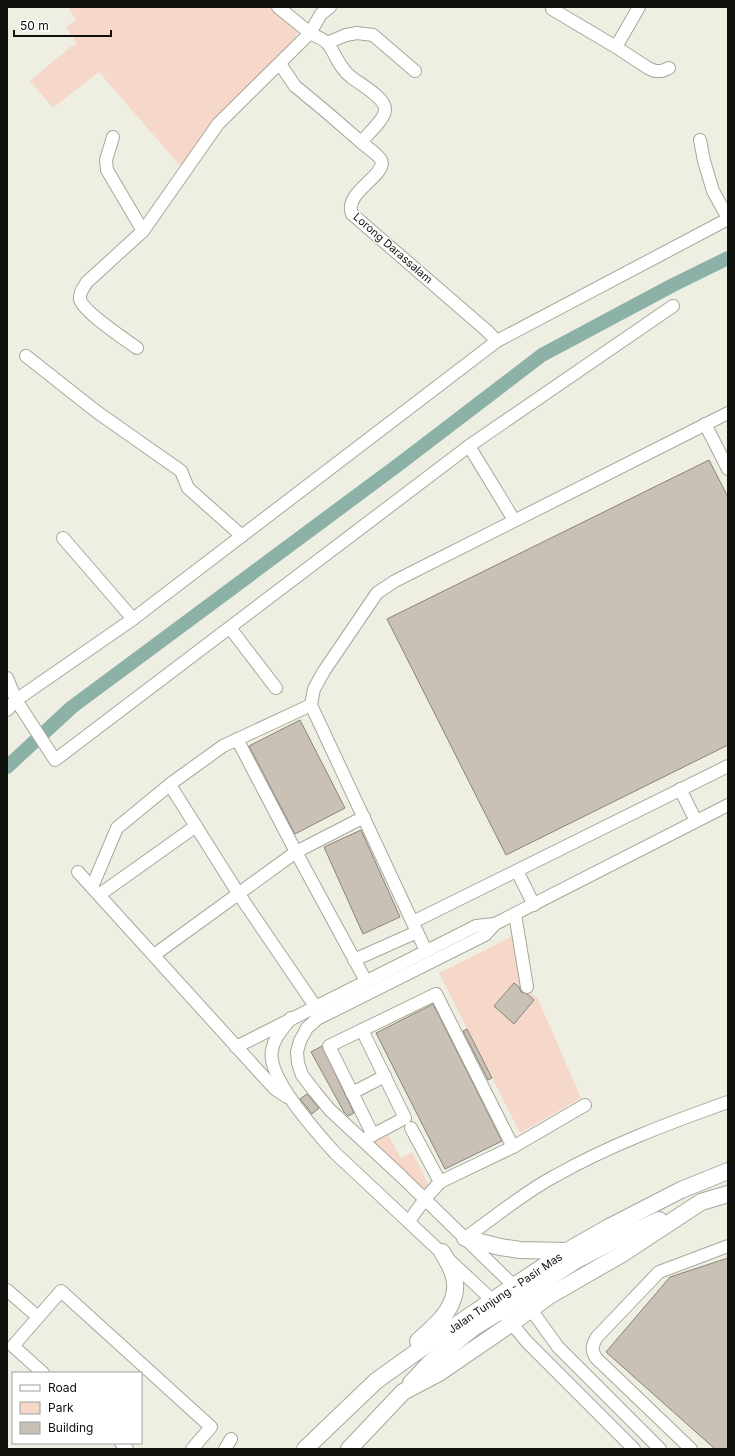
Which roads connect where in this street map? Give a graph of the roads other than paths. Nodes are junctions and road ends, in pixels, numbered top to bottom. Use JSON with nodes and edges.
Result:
{"nodes":[{"id":1,"x":278,"y":7,"type":"edge"},
{"id":2,"x":330,"y":7,"type":"edge"},
{"id":3,"x":639,"y":7,"type":"edge"},
{"id":4,"x":552,"y":9,"type":"dead end"},
{"id":5,"x":310,"y":33,"type":"junction"},
{"id":6,"x":327,"y":43,"type":"junction"},
{"id":7,"x":616,"y":47,"type":"junction"},
{"id":8,"x":280,"y":64,"type":"junction"},
{"id":9,"x":669,"y":68,"type":"dead end"},
{"id":10,"x":415,"y":71,"type":"dead end"},
{"id":11,"x":113,"y":137,"type":"dead end"},
{"id":12,"x":700,"y":140,"type":"dead end"},
{"id":13,"x":361,"y":142,"type":"junction"},
{"id":14,"x":728,"y":219,"type":"edge"},
{"id":15,"x":144,"y":231,"type":"junction"},
{"id":16,"x":673,"y":306,"type":"dead end"},
{"id":17,"x":497,"y":341,"type":"junction"},
{"id":18,"x":137,"y":348,"type":"dead end"},
{"id":19,"x":26,"y":356,"type":"dead end"},
{"id":20,"x":728,"y":413,"type":"edge"},
{"id":21,"x":706,"y":424,"type":"junction"},
{"id":22,"x":469,"y":446,"type":"junction"},
{"id":23,"x":728,"y":469,"type":"edge"},
{"id":24,"x":514,"y":520,"type":"junction"},
{"id":25,"x":242,"y":536,"type":"junction"},
{"id":26,"x":63,"y":538,"type":"dead end"},
{"id":27,"x":133,"y":619,"type":"junction"},
{"id":28,"x":230,"y":628,"type":"junction"},
{"id":29,"x":7,"y":678,"type":"edge"},
{"id":30,"x":276,"y":688,"type":"dead end"},
{"id":31,"x":16,"y":700,"type":"junction"},
{"id":32,"x":311,"y":705,"type":"junction"},
{"id":33,"x":7,"y":710,"type":"edge"},
{"id":34,"x":237,"y":739,"type":"junction"},
{"id":35,"x":728,"y":766,"type":"edge"},
{"id":36,"x":170,"y":785,"type":"junction"},
{"id":37,"x":680,"y":789,"type":"junction"},
{"id":38,"x":728,"y":805,"type":"edge"},
{"id":39,"x":364,"y":816,"type":"junction"},
{"id":40,"x":696,"y":821,"type":"junction"},
{"id":41,"x":196,"y":826,"type":"junction"},
{"id":42,"x":296,"y":852,"type":"junction"},
{"id":43,"x":517,"y":870,"type":"junction"},
{"id":44,"x":78,"y":872,"type":"dead end"},
{"id":45,"x":96,"y":891,"type":"junction"},
{"id":46,"x":238,"y":893,"type":"junction"},
{"id":47,"x":534,"y":905,"type":"junction"},
{"id":48,"x":515,"y":914,"type":"junction"},
{"id":49,"x":495,"y":924,"type":"junction"},
{"id":50,"x":415,"y":927,"type":"junction"},
{"id":51,"x":426,"y":951,"type":"junction"},
{"id":52,"x":154,"y":955,"type":"junction"},
{"id":53,"x":354,"y":960,"type":"junction"},
{"id":54,"x":366,"y":981,"type":"junction"},
{"id":55,"x":527,"y":987,"type":"dead end"},
{"id":56,"x":315,"y":1006,"type":"junction"},
{"id":57,"x":291,"y":1018,"type":"junction"},
{"id":58,"x":362,"y":1030,"type":"junction"},
{"id":59,"x":236,"y":1047,"type":"junction"},
{"id":60,"x":385,"y":1076,"type":"junction"},
{"id":61,"x":352,"y":1093,"type":"junction"},
{"id":62,"x":294,"y":1101,"type":"junction"},
{"id":63,"x":728,"y":1102,"type":"edge"},
{"id":64,"x":585,"y":1106,"type":"dead end"},
{"id":65,"x":408,"y":1123,"type":"junction"},
{"id":66,"x":368,"y":1138,"type":"junction"},
{"id":67,"x":513,"y":1147,"type":"junction"},
{"id":68,"x":728,"y":1171,"type":"edge"},
{"id":69,"x":440,"y":1182,"type":"junction"},
{"id":70,"x":728,"y":1194,"type":"edge"},
{"id":71,"x":425,"y":1199,"type":"junction"},
{"id":72,"x":409,"y":1222,"type":"junction"},
{"id":73,"x":465,"y":1238,"type":"junction"},
{"id":74,"x":728,"y":1246,"type":"edge"},
{"id":75,"x":567,"y":1251,"type":"junction"},
{"id":76,"x":442,"y":1252,"type":"junction"},
{"id":77,"x":7,"y":1290,"type":"edge"},
{"id":78,"x":523,"y":1297,"type":"junction"},
{"id":79,"x":497,"y":1306,"type":"junction"},
{"id":80,"x":38,"y":1317,"type":"junction"},
{"id":81,"x":512,"y":1323,"type":"junction"},
{"id":82,"x":42,"y":1372,"type":"edge"},
{"id":83,"x":376,"y":1381,"type":"junction"},
{"id":84,"x":403,"y":1392,"type":"junction"},
{"id":85,"x":192,"y":1449,"type":"edge"},
{"id":86,"x":305,"y":1449,"type":"edge"},
{"id":87,"x":349,"y":1449,"type":"edge"},
{"id":88,"x":634,"y":1449,"type":"edge"},
{"id":89,"x":660,"y":1449,"type":"edge"},
{"id":90,"x":691,"y":1449,"type":"edge"}],
"edges":[{"from":1,"to":5,"type":"street"},
{"from":2,"to":5,"type":"street"},
{"from":3,"to":7,"type":"street"},
{"from":4,"to":7,"type":"street"},
{"from":5,"to":6,"type":"street"},
{"from":5,"to":8,"type":"street"},
{"from":6,"to":10,"type":"street"},
{"from":6,"to":13,"type":"street"},
{"from":7,"to":9,"type":"street"},
{"from":8,"to":13,"type":"street"},
{"from":8,"to":15,"type":"street"},
{"from":11,"to":15,"type":"street"},
{"from":12,"to":14,"type":"street"},
{"from":13,"to":17,"type":"street","name":"Lorong Darassalam"},
{"from":14,"to":17,"type":"street"},
{"from":15,"to":18,"type":"street"},
{"from":16,"to":22,"type":"street"},
{"from":17,"to":25,"type":"street"},
{"from":19,"to":25,"type":"street"},
{"from":20,"to":21,"type":"street"},
{"from":21,"to":23,"type":"street"},
{"from":21,"to":24,"type":"street"},
{"from":22,"to":24,"type":"street"},
{"from":22,"to":28,"type":"street"},
{"from":24,"to":32,"type":"street"},
{"from":25,"to":27,"type":"street"},
{"from":26,"to":27,"type":"street"},
{"from":27,"to":31,"type":"street"},
{"from":28,"to":30,"type":"street"},
{"from":28,"to":31,"type":"street"},
{"from":29,"to":31,"type":"street"},
{"from":31,"to":33,"type":"street"},
{"from":32,"to":34,"type":"street"},
{"from":32,"to":39,"type":"street"},
{"from":34,"to":36,"type":"street"},
{"from":34,"to":42,"type":"street"},
{"from":35,"to":37,"type":"street"},
{"from":36,"to":41,"type":"street"},
{"from":36,"to":45,"type":"street"},
{"from":37,"to":40,"type":"street"},
{"from":37,"to":43,"type":"street"},
{"from":38,"to":40,"type":"street"},
{"from":39,"to":42,"type":"street"},
{"from":39,"to":50,"type":"street"},
{"from":40,"to":47,"type":"street"},
{"from":41,"to":45,"type":"street"},
{"from":41,"to":46,"type":"street"},
{"from":42,"to":46,"type":"street"},
{"from":42,"to":53,"type":"street"},
{"from":43,"to":47,"type":"street"},
{"from":43,"to":50,"type":"street"},
{"from":44,"to":45,"type":"street"},
{"from":45,"to":52,"type":"street"},
{"from":46,"to":52,"type":"street"},
{"from":46,"to":56,"type":"street"},
{"from":47,"to":48,"type":"street"},
{"from":48,"to":49,"type":"street"},
{"from":48,"to":55,"type":"street"},
{"from":49,"to":51,"type":"street"},
{"from":49,"to":66,"type":"street"},
{"from":50,"to":51,"type":"street"},
{"from":50,"to":53,"type":"street"},
{"from":51,"to":54,"type":"street"},
{"from":52,"to":59,"type":"street"},
{"from":53,"to":54,"type":"street"},
{"from":54,"to":56,"type":"street"},
{"from":56,"to":57,"type":"street"},
{"from":57,"to":59,"type":"street"},
{"from":57,"to":62,"type":"street"},
{"from":58,"to":60,"type":"street"},
{"from":58,"to":61,"type":"street"},
{"from":58,"to":67,"type":"street"},
{"from":59,"to":62,"type":"street"},
{"from":60,"to":61,"type":"street"},
{"from":60,"to":65,"type":"street"},
{"from":61,"to":66,"type":"street"},
{"from":62,"to":72,"type":"street"},
{"from":63,"to":73,"type":"street"},
{"from":64,"to":67,"type":"street"},
{"from":65,"to":66,"type":"street"},
{"from":65,"to":69,"type":"street"},
{"from":66,"to":71,"type":"street"},
{"from":67,"to":69,"type":"street"},
{"from":68,"to":75,"type":"main road","name":"Jalan Tunjung - Pasir Mas"},
{"from":69,"to":71,"type":"street"},
{"from":70,"to":78,"type":"main road","name":"Jalan Tunjung - Pasir Mas"},
{"from":71,"to":72,"type":"street"},
{"from":71,"to":73,"type":"street"},
{"from":72,"to":76,"type":"street"},
{"from":73,"to":75,"type":"main road"},
{"from":73,"to":78,"type":"street"},
{"from":74,"to":90,"type":"street"},
{"from":75,"to":78,"type":"main road","name":"Jalan Tunjung - Pasir Mas"},
{"from":76,"to":79,"type":"street"},
{"from":76,"to":83,"type":"main road"},
{"from":77,"to":80,"type":"street"},
{"from":78,"to":79,"type":"main road","name":"Jalan Tunjung - Pasir Mas"},
{"from":78,"to":81,"type":"main road","name":"Jalan Tunjung - Pasir Mas"},
{"from":78,"to":89,"type":"street"},
{"from":79,"to":81,"type":"street"},
{"from":79,"to":83,"type":"main road","name":"Jalan Tunjung - Pasir Mas"},
{"from":79,"to":84,"type":"main road"},
{"from":80,"to":82,"type":"street"},
{"from":80,"to":85,"type":"street"},
{"from":81,"to":84,"type":"main road","name":"Jalan Tunjung - Pasir Mas"},
{"from":81,"to":88,"type":"street"},
{"from":83,"to":86,"type":"main road","name":"Jalan Tunjung - Pasir Mas"},
{"from":84,"to":87,"type":"main road","name":"Jalan Tunjung - Pasir Mas"}]}
